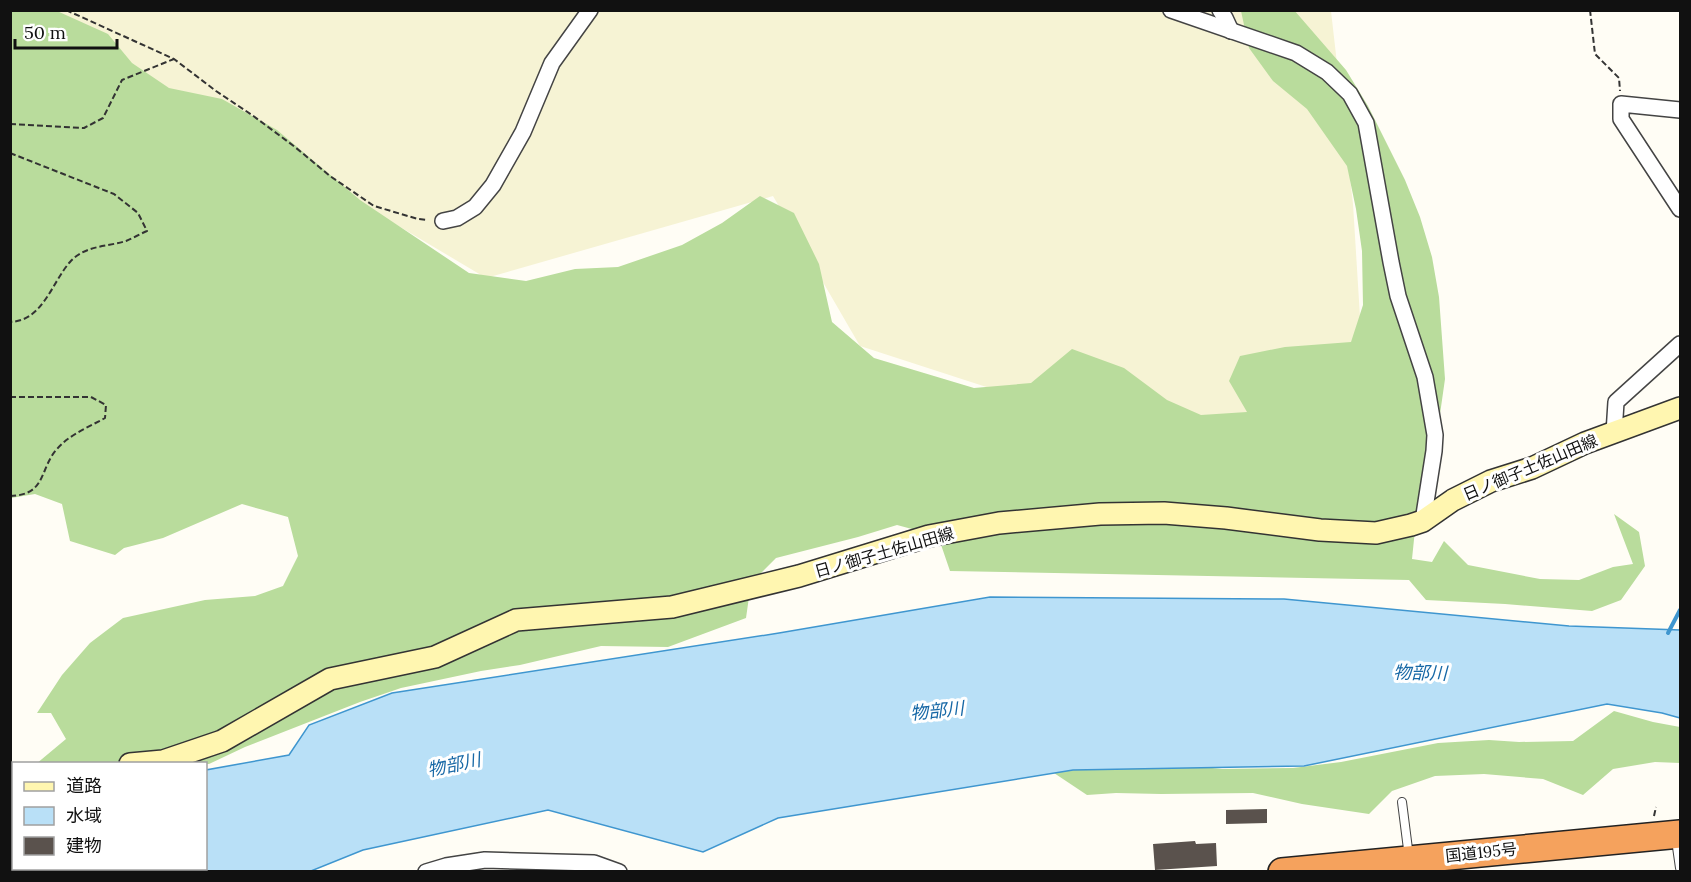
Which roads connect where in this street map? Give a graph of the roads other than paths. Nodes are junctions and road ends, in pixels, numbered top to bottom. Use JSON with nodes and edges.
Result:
{"nodes":[{"id":1,"x":590,"y":10,"type":"edge"},
{"id":2,"x":1171,"y":10,"type":"edge"},
{"id":3,"x":1220,"y":10,"type":"edge"},
{"id":4,"x":1231,"y":31,"type":"junction"},
{"id":5,"x":1680,"y":110,"type":"edge"},
{"id":6,"x":1680,"y":209,"type":"edge"},
{"id":7,"x":443,"y":221,"type":"road end"},
{"id":8,"x":1680,"y":344,"type":"edge"},
{"id":9,"x":1680,"y":408,"type":"edge"},
{"id":10,"x":1614,"y":433,"type":"junction"},
{"id":11,"x":1422,"y":521,"type":"junction"},
{"id":12,"x":152,"y":762,"type":"edge"},
{"id":13,"x":1402,"y":802,"type":"dead end"},
{"id":14,"x":1678,"y":834,"type":"edge"},
{"id":15,"x":1409,"y":859,"type":"junction"},
{"id":16,"x":1680,"y":868,"type":"edge"},
{"id":17,"x":446,"y":869,"type":"edge"},
{"id":18,"x":426,"y":872,"type":"edge"},
{"id":19,"x":619,"y":872,"type":"edge"},
{"id":20,"x":1282,"y":872,"type":"edge"}],
"edges":[{"from":1,"to":7,"type":"street"},
{"from":2,"to":4,"type":"street"},
{"from":3,"to":4,"type":"street"},
{"from":4,"to":11,"type":"street"},
{"from":5,"to":6,"type":"street"},
{"from":8,"to":10,"type":"street"},
{"from":9,"to":10,"type":"main road","name":"日ノ御子土佐山田線"},
{"from":10,"to":11,"type":"main road","name":"日ノ御子土佐山田線"},
{"from":11,"to":12,"type":"main road","name":"日ノ御子土佐山田線"},
{"from":13,"to":15,"type":"lane"},
{"from":14,"to":15,"type":"highway","name":"国道195号"},
{"from":14,"to":16,"type":"lane"},
{"from":15,"to":20,"type":"highway","name":"国道195号"},
{"from":17,"to":18,"type":"street"},
{"from":17,"to":19,"type":"street"}]}
